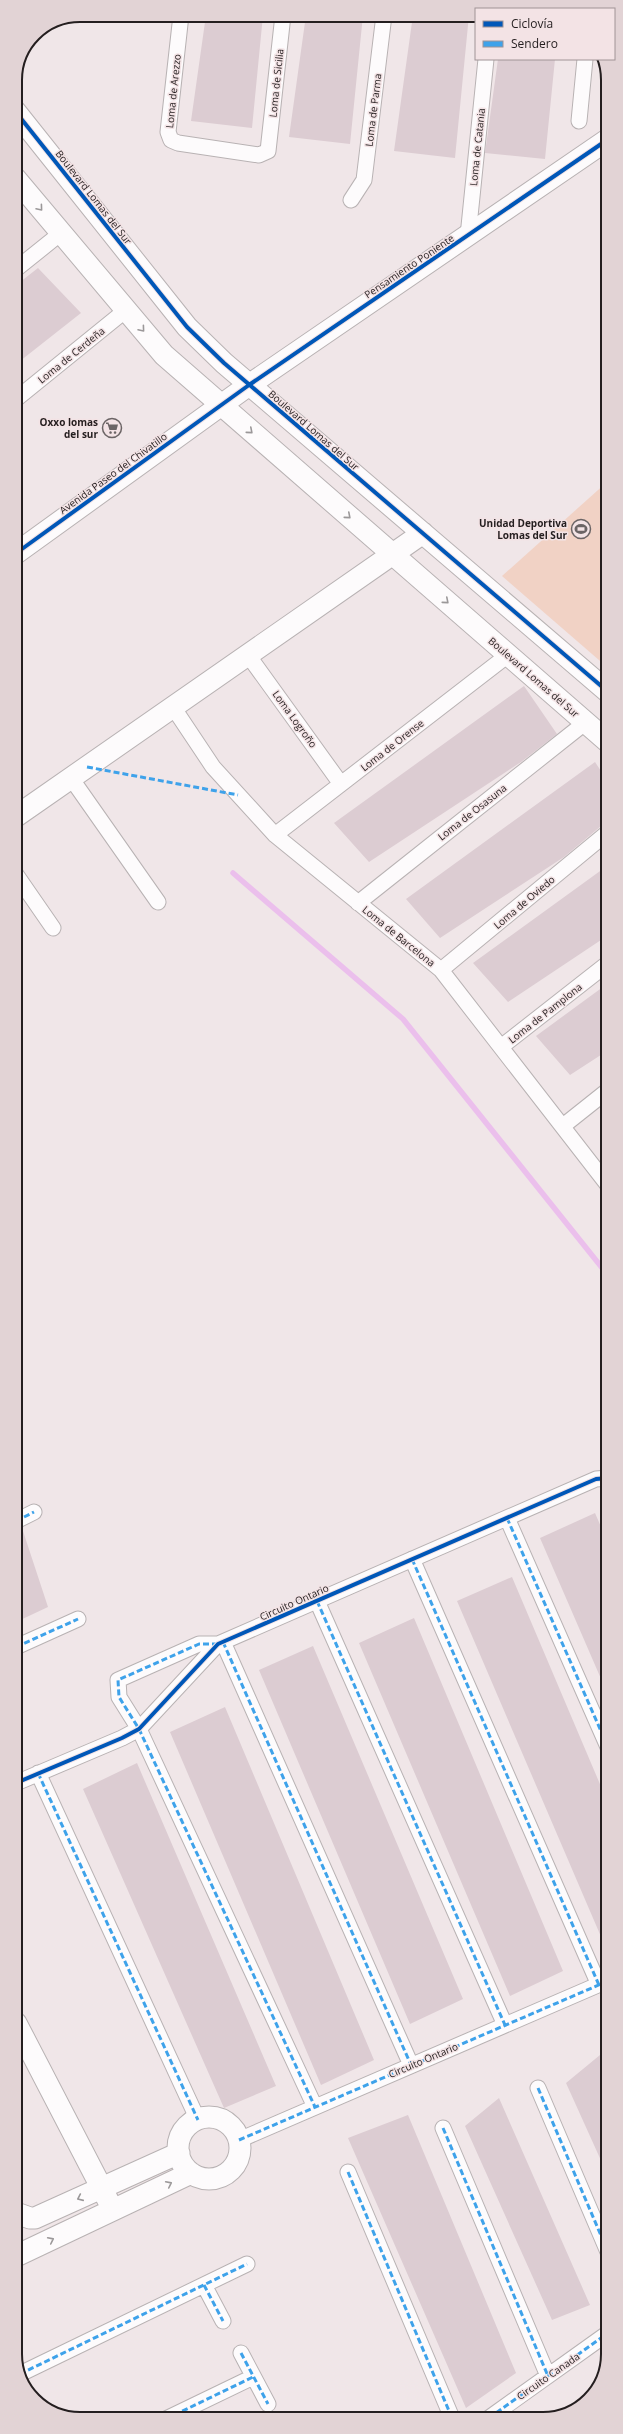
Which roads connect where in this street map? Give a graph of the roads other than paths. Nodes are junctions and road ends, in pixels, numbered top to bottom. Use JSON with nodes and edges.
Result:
{"nodes":[{"id":1,"x":181,"y":22,"type":"edge"},
{"id":2,"x":282,"y":22,"type":"edge"},
{"id":3,"x":383,"y":22,"type":"edge"},
{"id":4,"x":486,"y":60,"type":"edge"},
{"id":5,"x":585,"y":60,"type":"edge"},
{"id":6,"x":22,"y":120,"type":"edge"},
{"id":7,"x":579,"y":121,"type":"dead end"},
{"id":8,"x":601,"y":144,"type":"edge"},
{"id":9,"x":268,"y":151,"type":"joint"},
{"id":10,"x":22,"y":186,"type":"edge"},
{"id":11,"x":351,"y":200,"type":"dead end"},
{"id":12,"x":61,"y":233,"type":"junction"},
{"id":13,"x":468,"y":236,"type":"junction"},
{"id":14,"x":22,"y":264,"type":"edge"},
{"id":15,"x":126,"y":310,"type":"junction"},
{"id":16,"x":250,"y":385,"type":"junction"},
{"id":17,"x":22,"y":394,"type":"edge"},
{"id":18,"x":220,"y":406,"type":"junction"},
{"id":19,"x":423,"y":533,"type":"junction"},
{"id":20,"x":22,"y":549,"type":"edge"},
{"id":21,"x":392,"y":554,"type":"junction"},
{"id":22,"x":248,"y":655,"type":"junction"},
{"id":23,"x":508,"y":655,"type":"junction"},
{"id":24,"x":601,"y":686,"type":"edge"},
{"id":25,"x":174,"y":707,"type":"junction"},
{"id":26,"x":586,"y":722,"type":"junction"},
{"id":27,"x":601,"y":736,"type":"edge"},
{"id":28,"x":71,"y":778,"type":"junction"},
{"id":29,"x":341,"y":784,"type":"junction"},
{"id":30,"x":22,"y":813,"type":"edge"},
{"id":31,"x":275,"y":835,"type":"junction"},
{"id":32,"x":601,"y":838,"type":"edge"},
{"id":33,"x":22,"y":883,"type":"edge"},
{"id":34,"x":158,"y":902,"type":"dead end"},
{"id":35,"x":358,"y":903,"type":"junction"},
{"id":36,"x":53,"y":928,"type":"dead end"},
{"id":37,"x":601,"y":969,"type":"edge"},
{"id":38,"x":441,"y":970,"type":"junction"},
{"id":39,"x":501,"y":1047,"type":"junction"},
{"id":40,"x":601,"y":1096,"type":"edge"},
{"id":41,"x":563,"y":1126,"type":"junction"},
{"id":42,"x":601,"y":1176,"type":"edge"},
{"id":43,"x":601,"y":1479,"type":"edge"},
{"id":44,"x":34,"y":1512,"type":"dead end"},
{"id":45,"x":22,"y":1518,"type":"edge"},
{"id":46,"x":507,"y":1518,"type":"junction"},
{"id":47,"x":412,"y":1560,"type":"junction"},
{"id":48,"x":317,"y":1601,"type":"junction"},
{"id":49,"x":78,"y":1619,"type":"dead end"},
{"id":50,"x":220,"y":1643,"type":"junction"},
{"id":51,"x":22,"y":1644,"type":"edge"},
{"id":52,"x":138,"y":1728,"type":"junction"},
{"id":53,"x":601,"y":1731,"type":"edge"},
{"id":54,"x":38,"y":1773,"type":"junction"},
{"id":55,"x":22,"y":1780,"type":"edge"},
{"id":56,"x":601,"y":1979,"type":"edge"},
{"id":57,"x":601,"y":1984,"type":"edge"},
{"id":58,"x":505,"y":2025,"type":"junction"},
{"id":59,"x":22,"y":2034,"type":"edge"},
{"id":60,"x":411,"y":2065,"type":"junction"},
{"id":61,"x":538,"y":2088,"type":"dead end"},
{"id":62,"x":316,"y":2107,"type":"junction"},
{"id":63,"x":198,"y":2120,"type":"junction"},
{"id":64,"x":443,"y":2128,"type":"dead end"},
{"id":65,"x":239,"y":2140,"type":"junction"},
{"id":66,"x":179,"y":2153,"type":"junction"},
{"id":67,"x":348,"y":2172,"type":"dead end"},
{"id":68,"x":191,"y":2173,"type":"junction"},
{"id":69,"x":102,"y":2187,"type":"junction"},
{"id":70,"x":113,"y":2210,"type":"junction"},
{"id":71,"x":22,"y":2215,"type":"edge"},
{"id":72,"x":601,"y":2236,"type":"edge"},
{"id":73,"x":22,"y":2253,"type":"edge"},
{"id":74,"x":247,"y":2264,"type":"dead end"},
{"id":75,"x":204,"y":2285,"type":"junction"},
{"id":76,"x":223,"y":2321,"type":"dead end"},
{"id":77,"x":601,"y":2338,"type":"edge"},
{"id":78,"x":241,"y":2353,"type":"dead end"},
{"id":79,"x":25,"y":2372,"type":"edge"},
{"id":80,"x":548,"y":2376,"type":"junction"},
{"id":81,"x":254,"y":2377,"type":"junction"},
{"id":82,"x":268,"y":2404,"type":"dead end"},
{"id":83,"x":181,"y":2412,"type":"edge"},
{"id":84,"x":449,"y":2412,"type":"edge"},
{"id":85,"x":497,"y":2412,"type":"edge"}],
"edges":[{"from":1,"to":9,"type":"street","name":"Loma de Arezzo"},
{"from":2,"to":9,"type":"street","name":"Loma de Sicilia"},
{"from":3,"to":11,"type":"street","name":"Loma de Parma"},
{"from":4,"to":13,"type":"street","name":"Loma de Catania"},
{"from":5,"to":7,"type":"street"},
{"from":6,"to":16,"type":"street","name":"Boulevard Lomas del Sur"},
{"from":8,"to":13,"type":"street","name":"Pensamiento Poniente"},
{"from":10,"to":12,"type":"street","name":"Boulevard Lomas del Sur","one_way":true},
{"from":12,"to":14,"type":"street"},
{"from":12,"to":15,"type":"street","name":"Boulevard Lomas del Sur"},
{"from":13,"to":16,"type":"street","name":"Pensamiento Poniente"},
{"from":15,"to":17,"type":"street","name":"Loma de Cerdeña"},
{"from":15,"to":18,"type":"street","name":"Boulevard Lomas del Sur","one_way":true},
{"from":16,"to":18,"type":"street","name":"Pensamiento Poniente"},
{"from":16,"to":19,"type":"street","name":"Boulevard Lomas del Sur"},
{"from":18,"to":20,"type":"street","name":"Avenida Paseo del Chivatillo"},
{"from":18,"to":21,"type":"street","name":"Boulevard Lomas del Sur","one_way":true},
{"from":19,"to":21,"type":"street"},
{"from":19,"to":24,"type":"street","name":"Boulevard Lomas del Sur"},
{"from":21,"to":22,"type":"street"},
{"from":21,"to":23,"type":"street","name":"Boulevard Lomas del Sur","one_way":true},
{"from":22,"to":25,"type":"street"},
{"from":22,"to":29,"type":"street","name":"Loma Logroño"},
{"from":23,"to":26,"type":"street","name":"Boulevard Lomas del Sur"},
{"from":23,"to":29,"type":"street","name":"Loma de Orense"},
{"from":25,"to":28,"type":"street"},
{"from":25,"to":31,"type":"street","name":"Loma de Barcelona"},
{"from":26,"to":27,"type":"street","name":"Boulevard Lomas del Sur"},
{"from":26,"to":35,"type":"street","name":"Loma de Osasuna"},
{"from":28,"to":30,"type":"street"},
{"from":28,"to":34,"type":"street"},
{"from":29,"to":31,"type":"street","name":"Loma de Orense"},
{"from":31,"to":35,"type":"street","name":"Loma de Barcelona"},
{"from":32,"to":38,"type":"street","name":"Loma de Oviedo"},
{"from":33,"to":36,"type":"street"},
{"from":35,"to":38,"type":"street","name":"Loma de Barcelona"},
{"from":37,"to":39,"type":"street","name":"Loma de Pamplona"},
{"from":38,"to":39,"type":"street","name":"Loma de Barcelona"},
{"from":39,"to":41,"type":"street","name":"Loma de Barcelona"},
{"from":40,"to":41,"type":"street"},
{"from":41,"to":42,"type":"street","name":"Loma de Barcelona"},
{"from":43,"to":46,"type":"street","name":"Circuito Ontario"},
{"from":44,"to":45,"type":"street"},
{"from":46,"to":47,"type":"street","name":"Circuito Ontario"},
{"from":46,"to":53,"type":"street"},
{"from":47,"to":48,"type":"street","name":"Circuito Ontario"},
{"from":47,"to":56,"type":"street"},
{"from":48,"to":50,"type":"street","name":"Circuito Ontario"},
{"from":48,"to":58,"type":"street"},
{"from":49,"to":51,"type":"street"},
{"from":50,"to":52,"type":"street","name":"Circuito Ontario"},
{"from":50,"to":52,"type":"street"},
{"from":50,"to":60,"type":"street"},
{"from":52,"to":54,"type":"street","name":"Circuito Ontario"},
{"from":52,"to":62,"type":"street"},
{"from":54,"to":55,"type":"street","name":"Circuito Ontario"},
{"from":54,"to":63,"type":"street"},
{"from":57,"to":58,"type":"street","name":"Circuito Ontario"},
{"from":58,"to":60,"type":"street","name":"Circuito Ontario"},
{"from":59,"to":69,"type":"street"},
{"from":60,"to":62,"type":"street","name":"Circuito Ontario"},
{"from":61,"to":72,"type":"street"},
{"from":62,"to":65,"type":"street","name":"Circuito Ontario"},
{"from":63,"to":65,"type":"street"},
{"from":63,"to":66,"type":"street"},
{"from":64,"to":80,"type":"street"},
{"from":65,"to":68,"type":"street"},
{"from":66,"to":68,"type":"street"},
{"from":66,"to":69,"type":"street"},
{"from":67,"to":84,"type":"street"},
{"from":70,"to":68,"type":"street","one_way":true},
{"from":69,"to":70,"type":"street"},
{"from":69,"to":71,"type":"street","one_way":true},
{"from":73,"to":70,"type":"street","one_way":true},
{"from":74,"to":75,"type":"street"},
{"from":75,"to":76,"type":"street"},
{"from":75,"to":79,"type":"street"},
{"from":77,"to":80,"type":"street","name":"Circuito Canada"},
{"from":78,"to":81,"type":"street"},
{"from":80,"to":85,"type":"street","name":"Circuito Canada"},
{"from":81,"to":82,"type":"street"},
{"from":81,"to":83,"type":"street"}]}
